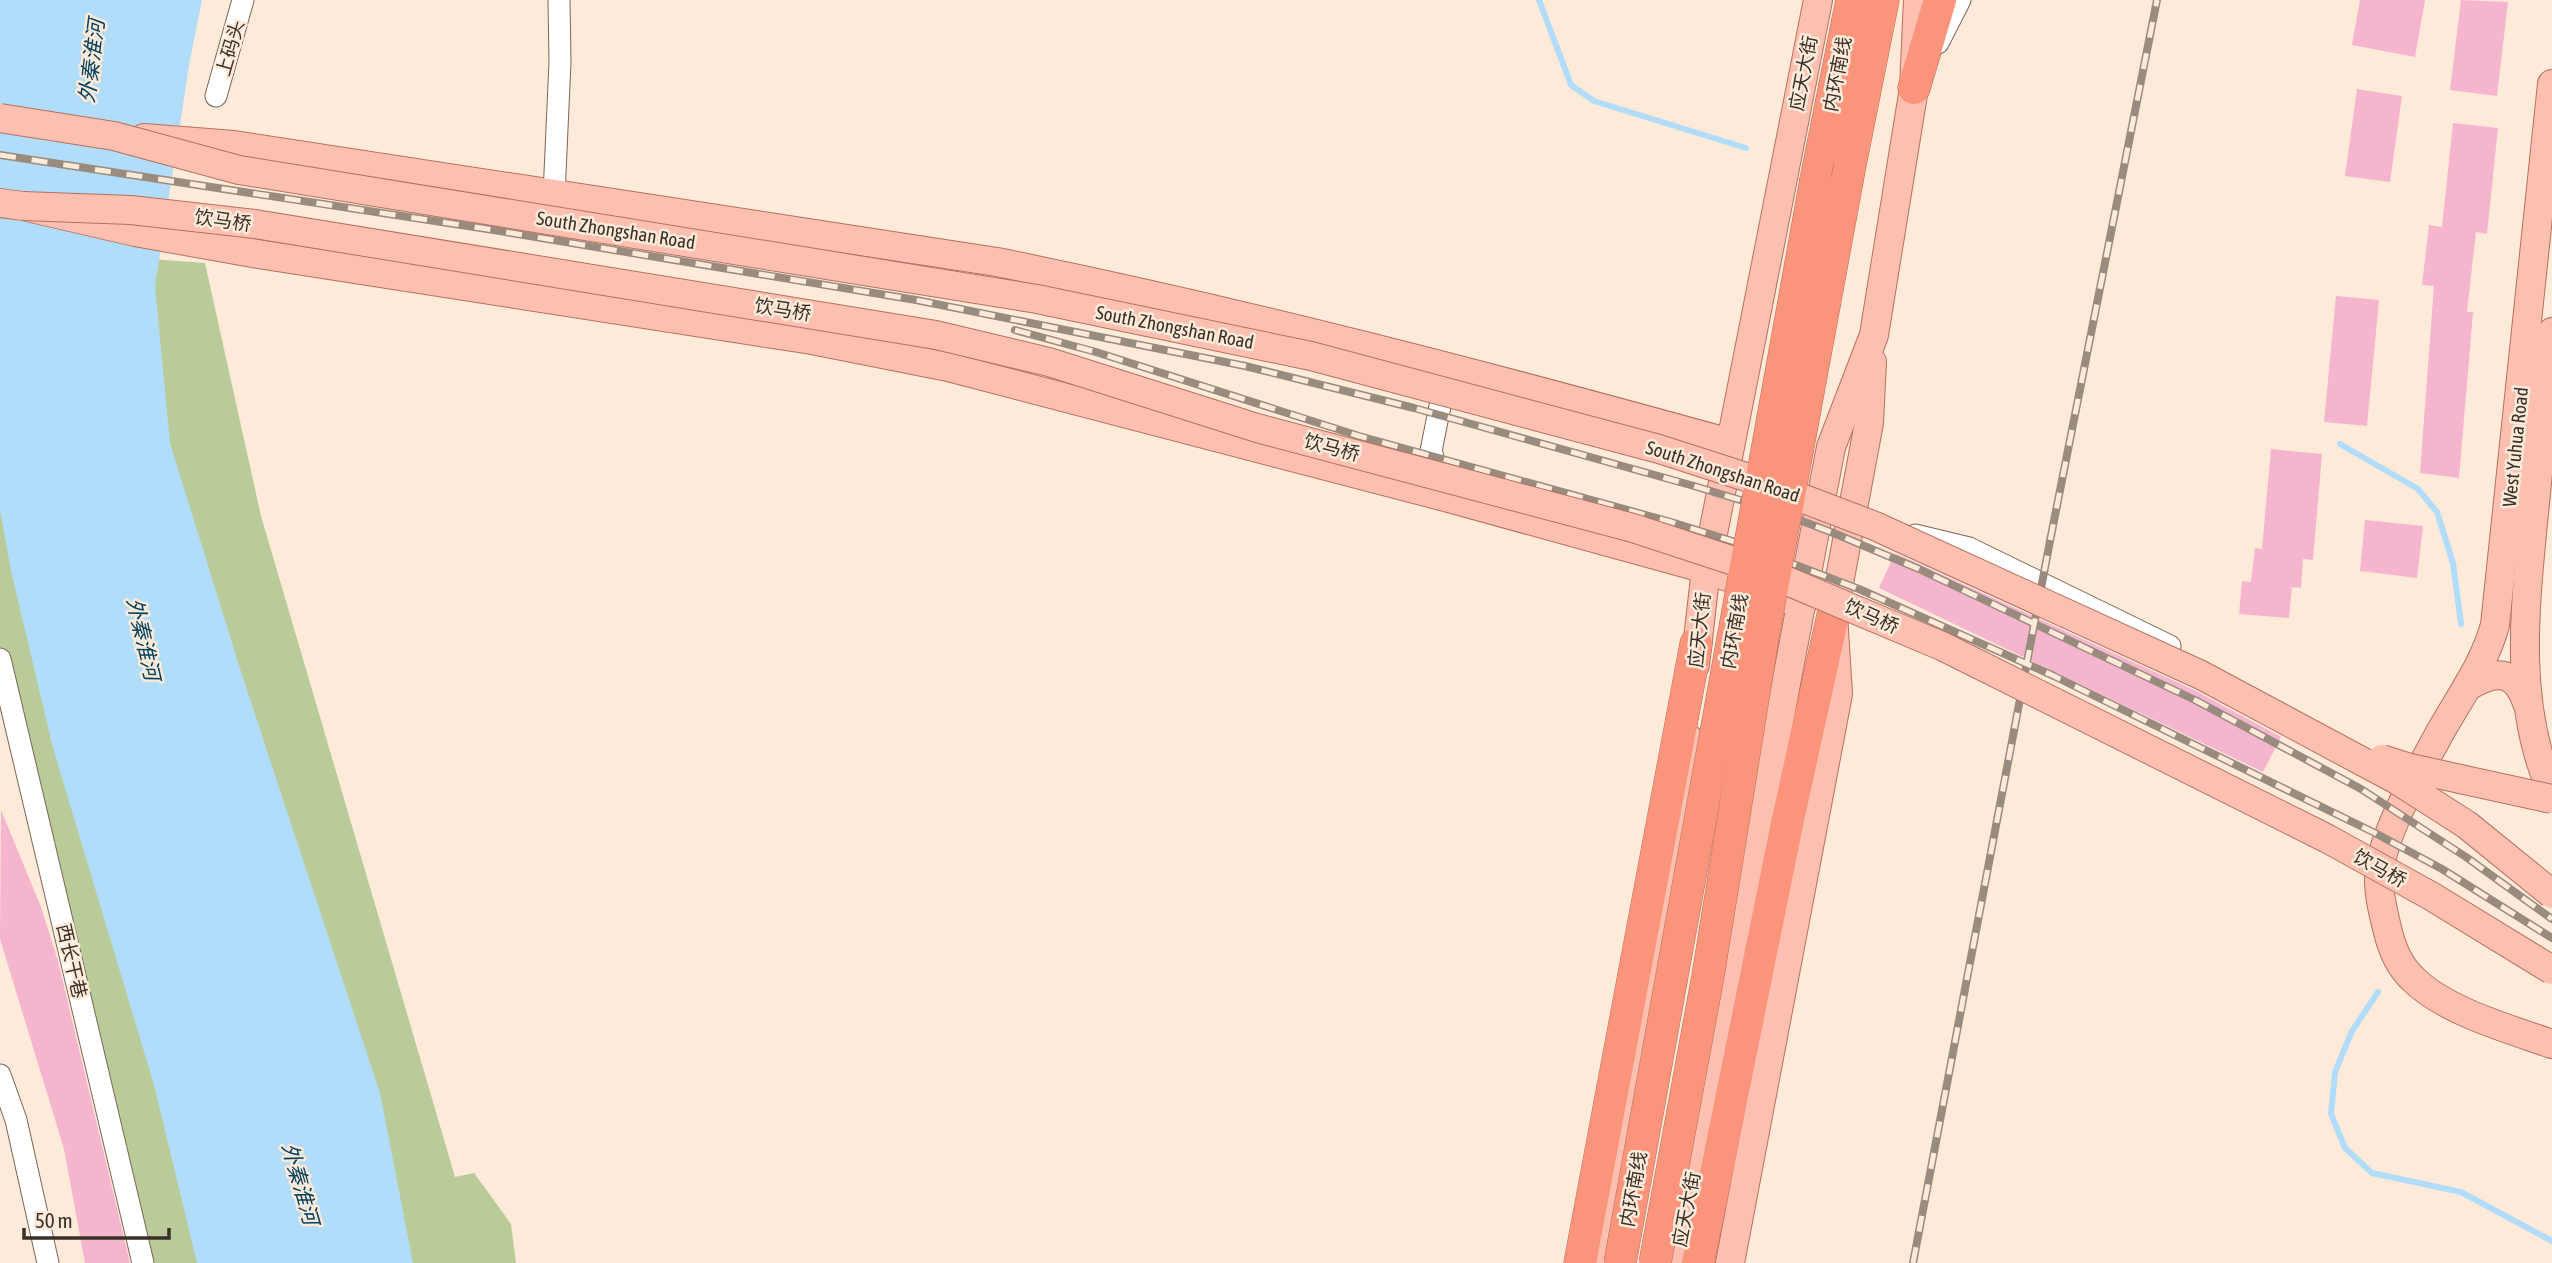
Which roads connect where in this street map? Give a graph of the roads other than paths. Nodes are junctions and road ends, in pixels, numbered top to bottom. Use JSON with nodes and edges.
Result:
{"nodes":[{"id":1,"x":243,"y":0,"type":"edge"},
{"id":2,"x":559,"y":0,"type":"edge"},
{"id":3,"x":1818,"y":0,"type":"edge"},
{"id":4,"x":1852,"y":0,"type":"edge"},
{"id":5,"x":1883,"y":0,"type":"edge"},
{"id":6,"x":1918,"y":0,"type":"edge"},
{"id":7,"x":1940,"y":0,"type":"edge"},
{"id":8,"x":1960,"y":0,"type":"edge"},
{"id":9,"x":2552,"y":84,"type":"edge"},
{"id":10,"x":1914,"y":88,"type":"junction"},
{"id":11,"x":216,"y":96,"type":"dead end"},
{"id":12,"x":0,"y":118,"type":"edge"},
{"id":13,"x":114,"y":136,"type":"junction"},
{"id":14,"x":554,"y":195,"type":"junction"},
{"id":15,"x":12,"y":204,"type":"edge"},
{"id":16,"x":2552,"y":332,"type":"edge"},
{"id":17,"x":1874,"y":335,"type":"junction"},
{"id":18,"x":1465,"y":372,"type":"junction"},
{"id":19,"x":1730,"y":443,"type":"junction"},
{"id":20,"x":1445,"y":497,"type":"junction"},
{"id":21,"x":1875,"y":526,"type":"joint"},
{"id":22,"x":1706,"y":569,"type":"junction"},
{"id":23,"x":1802,"y":604,"type":"junction"},
{"id":24,"x":1833,"y":615,"type":"junction"},
{"id":25,"x":1696,"y":644,"type":"junction"},
{"id":26,"x":0,"y":659,"type":"edge"},
{"id":27,"x":2467,"y":687,"type":"junction"},
{"id":28,"x":2531,"y":716,"type":"junction"},
{"id":29,"x":2294,"y":727,"type":"junction"},
{"id":30,"x":2552,"y":792,"type":"edge"},
{"id":31,"x":2552,"y":799,"type":"edge"},
{"id":32,"x":1775,"y":817,"type":"junction"},
{"id":33,"x":2552,"y":894,"type":"edge"},
{"id":34,"x":2552,"y":970,"type":"edge"},
{"id":35,"x":2552,"y":1044,"type":"edge"},
{"id":36,"x":0,"y":1075,"type":"edge"},
{"id":37,"x":48,"y":1263,"type":"edge"},
{"id":38,"x":143,"y":1263,"type":"edge"},
{"id":39,"x":1580,"y":1263,"type":"edge"},
{"id":40,"x":1599,"y":1263,"type":"edge"},
{"id":41,"x":1620,"y":1263,"type":"edge"},
{"id":42,"x":1655,"y":1263,"type":"edge"},
{"id":43,"x":1675,"y":1263,"type":"edge"},
{"id":44,"x":1698,"y":1263,"type":"edge"},
{"id":45,"x":1730,"y":1263,"type":"edge"}],
"edges":[{"from":1,"to":11,"type":"street","name":"上码头"},
{"from":2,"to":14,"type":"street"},
{"from":3,"to":19,"type":"main road","name":"应天大街"},
{"from":4,"to":41,"type":"highway","name":"内环南线","bridge":true},
{"from":5,"to":42,"type":"highway","name":"内环南线","bridge":true},
{"from":6,"to":10,"type":"main road","name":"应天大街"},
{"from":7,"to":10,"type":"highway"},
{"from":8,"to":10,"type":"street","name":"应天大街"},
{"from":9,"to":27,"type":"main road","name":"West Yuhua Road"},
{"from":10,"to":17,"type":"main road","name":"应天大街"},
{"from":12,"to":13,"type":"street"},
{"from":13,"to":14,"type":"main road","bridge":true},
{"from":13,"to":21,"type":"street"},
{"from":14,"to":18,"type":"main road"},
{"from":15,"to":20,"type":"main road","bridge":true},
{"from":15,"to":34,"type":"main road","name":"饮马桥","bridge":true},
{"from":16,"to":28,"type":"main road","name":"West Yuhua Road"},
{"from":17,"to":23,"type":"main road","name":"应天大街"},
{"from":17,"to":24,"type":"main road","name":"应天大街"},
{"from":18,"to":19,"type":"main road"},
{"from":18,"to":20,"type":"street"},
{"from":19,"to":22,"type":"main road","name":"应天大街"},
{"from":20,"to":22,"type":"main road"},
{"from":21,"to":29,"type":"main road","bridge":true},
{"from":22,"to":23,"type":"main road"},
{"from":22,"to":25,"type":"main road","name":"应天大街"},
{"from":23,"to":32,"type":"main road","name":"应天大街"},
{"from":24,"to":32,"type":"highway"},
{"from":24,"to":45,"type":"main road","name":"应天大街"},
{"from":25,"to":39,"type":"highway"},
{"from":25,"to":40,"type":"main road","name":"应天大街"},
{"from":26,"to":38,"type":"street","name":"西长干巷"},
{"from":27,"to":28,"type":"main road"},
{"from":27,"to":35,"type":"main road","name":"West Yuhua Road"},
{"from":28,"to":30,"type":"main road","name":"West Yuhua Road"},
{"from":29,"to":31,"type":"main road","bridge":true},
{"from":29,"to":33,"type":"street"},
{"from":32,"to":43,"type":"main road","name":"应天大街"},
{"from":32,"to":44,"type":"highway"},
{"from":36,"to":37,"type":"street"}]}
